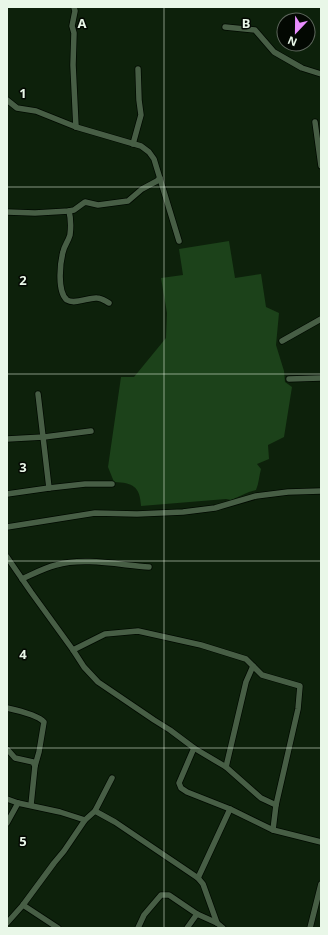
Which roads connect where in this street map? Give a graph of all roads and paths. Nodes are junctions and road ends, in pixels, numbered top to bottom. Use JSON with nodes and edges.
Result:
{"nodes":[{"id":1,"x":74,"y":7,"type":"edge"},
{"id":2,"x":225,"y":27,"type":"dead end"},
{"id":3,"x":138,"y":69,"type":"dead end"},
{"id":4,"x":321,"y":74,"type":"edge"},
{"id":5,"x":7,"y":100,"type":"edge"},
{"id":6,"x":314,"y":122,"type":"dead end"},
{"id":7,"x":76,"y":127,"type":"junction"},
{"id":8,"x":133,"y":144,"type":"junction"},
{"id":9,"x":321,"y":166,"type":"edge"},
{"id":10,"x":160,"y":178,"type":"junction"},
{"id":11,"x":69,"y":211,"type":"junction"},
{"id":12,"x":7,"y":212,"type":"edge"},
{"id":13,"x":179,"y":241,"type":"dead end"},
{"id":14,"x":109,"y":303,"type":"dead end"},
{"id":15,"x":321,"y":319,"type":"edge"},
{"id":16,"x":282,"y":341,"type":"dead end"},
{"id":17,"x":321,"y":378,"type":"edge"},
{"id":18,"x":288,"y":379,"type":"dead end"},
{"id":19,"x":38,"y":394,"type":"dead end"},
{"id":20,"x":91,"y":431,"type":"dead end"},
{"id":21,"x":44,"y":437,"type":"junction"},
{"id":22,"x":7,"y":439,"type":"edge"},
{"id":23,"x":112,"y":484,"type":"dead end"},
{"id":24,"x":49,"y":488,"type":"junction"},
{"id":25,"x":321,"y":491,"type":"edge"},
{"id":26,"x":7,"y":494,"type":"edge"},
{"id":27,"x":7,"y":527,"type":"edge"},
{"id":28,"x":7,"y":557,"type":"edge"},
{"id":29,"x":149,"y":567,"type":"dead end"},
{"id":30,"x":22,"y":580,"type":"junction"},
{"id":31,"x":73,"y":650,"type":"junction"},
{"id":32,"x":253,"y":666,"type":"junction"},
{"id":33,"x":7,"y":708,"type":"edge"},
{"id":34,"x":194,"y":748,"type":"junction"},
{"id":35,"x":8,"y":750,"type":"edge"},
{"id":36,"x":35,"y":766,"type":"junction"},
{"id":37,"x":226,"y":767,"type":"junction"},
{"id":38,"x":112,"y":778,"type":"dead end"},
{"id":39,"x":7,"y":799,"type":"edge"},
{"id":40,"x":18,"y":803,"type":"junction"},
{"id":41,"x":31,"y":805,"type":"junction"},
{"id":42,"x":276,"y":805,"type":"junction"},
{"id":43,"x":230,"y":809,"type":"junction"},
{"id":44,"x":95,"y":811,"type":"junction"},
{"id":45,"x":7,"y":814,"type":"edge"},
{"id":46,"x":85,"y":820,"type":"junction"},
{"id":47,"x":7,"y":823,"type":"edge"},
{"id":48,"x":273,"y":830,"type":"junction"},
{"id":49,"x":321,"y":842,"type":"edge"},
{"id":50,"x":198,"y":878,"type":"junction"},
{"id":51,"x":321,"y":884,"type":"edge"},
{"id":52,"x":23,"y":905,"type":"junction"},
{"id":53,"x":197,"y":914,"type":"junction"},
{"id":54,"x":7,"y":923,"type":"edge"},
{"id":55,"x":217,"y":923,"type":"junction"},
{"id":56,"x":58,"y":928,"type":"edge"},
{"id":57,"x":138,"y":928,"type":"edge"},
{"id":58,"x":187,"y":928,"type":"edge"},
{"id":59,"x":223,"y":928,"type":"edge"},
{"id":60,"x":310,"y":928,"type":"edge"}],
"edges":[{"from":1,"to":7,"type":"street"},
{"from":2,"to":4,"type":"street"},
{"from":3,"to":8,"type":"street"},
{"from":5,"to":7,"type":"street"},
{"from":6,"to":9,"type":"street"},
{"from":7,"to":8,"type":"street"},
{"from":8,"to":10,"type":"street"},
{"from":10,"to":11,"type":"street"},
{"from":10,"to":13,"type":"street"},
{"from":11,"to":12,"type":"street"},
{"from":11,"to":14,"type":"street"},
{"from":15,"to":16,"type":"street"},
{"from":17,"to":18,"type":"street"},
{"from":19,"to":21,"type":"street"},
{"from":20,"to":21,"type":"street"},
{"from":21,"to":22,"type":"street"},
{"from":21,"to":24,"type":"street"},
{"from":23,"to":24,"type":"street"},
{"from":24,"to":26,"type":"street"},
{"from":25,"to":27,"type":"street"},
{"from":28,"to":30,"type":"street"},
{"from":29,"to":30,"type":"street"},
{"from":30,"to":31,"type":"street"},
{"from":31,"to":32,"type":"street"},
{"from":31,"to":34,"type":"street"},
{"from":32,"to":37,"type":"street"},
{"from":32,"to":42,"type":"street"},
{"from":33,"to":36,"type":"street"},
{"from":34,"to":37,"type":"street"},
{"from":34,"to":43,"type":"street"},
{"from":35,"to":36,"type":"street"},
{"from":36,"to":41,"type":"street"},
{"from":37,"to":42,"type":"street"},
{"from":38,"to":44,"type":"street"},
{"from":39,"to":40,"type":"street"},
{"from":40,"to":41,"type":"street"},
{"from":40,"to":45,"type":"street"},
{"from":40,"to":47,"type":"street"},
{"from":41,"to":46,"type":"street"},
{"from":42,"to":48,"type":"street"},
{"from":43,"to":48,"type":"street"},
{"from":43,"to":50,"type":"street"},
{"from":44,"to":46,"type":"street"},
{"from":44,"to":50,"type":"street"},
{"from":46,"to":52,"type":"street"},
{"from":48,"to":49,"type":"street"},
{"from":50,"to":55,"type":"street"},
{"from":51,"to":60,"type":"street"},
{"from":52,"to":54,"type":"street"},
{"from":52,"to":56,"type":"street"},
{"from":53,"to":55,"type":"street"},
{"from":53,"to":57,"type":"street"},
{"from":53,"to":58,"type":"street"},
{"from":55,"to":59,"type":"street"}]}
